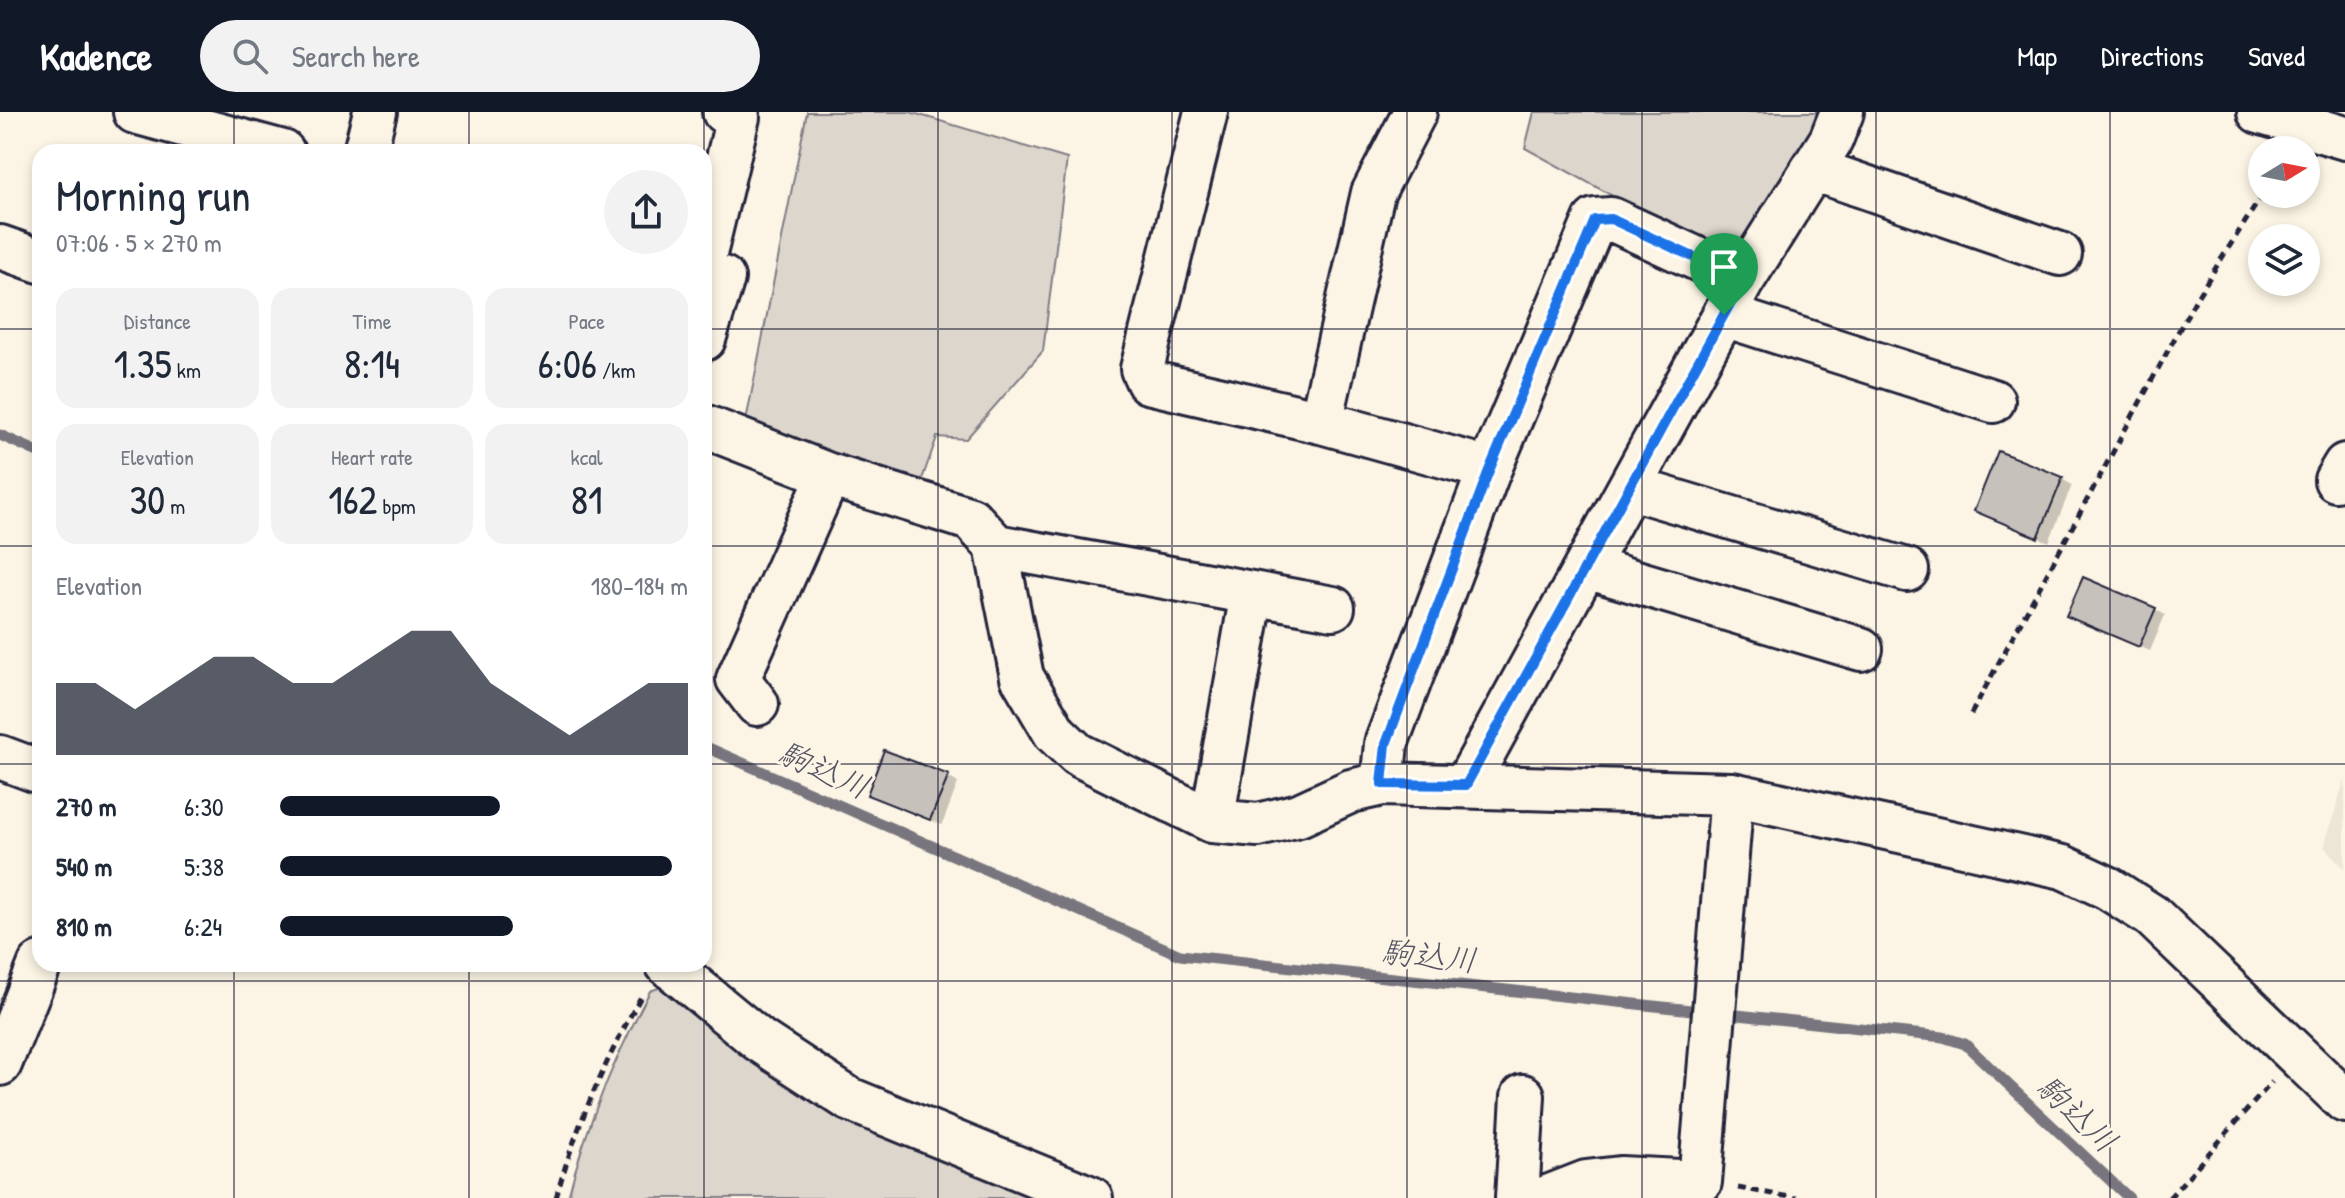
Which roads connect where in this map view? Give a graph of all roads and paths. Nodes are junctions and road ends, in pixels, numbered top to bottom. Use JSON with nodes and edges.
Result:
{"nodes":[{"id":1,"x":135,"y":112,"type":"edge"},
{"id":2,"x":375,"y":112,"type":"edge"},
{"id":3,"x":724,"y":112,"type":"edge"},
{"id":4,"x":1206,"y":112,"type":"edge"},
{"id":5,"x":1415,"y":112,"type":"edge"},
{"id":6,"x":1842,"y":112,"type":"edge"},
{"id":7,"x":2259,"y":112,"type":"edge"},
{"id":8,"x":2345,"y":138,"type":"edge"},
{"id":9,"x":253,"y":144,"type":"edge"},
{"id":10,"x":367,"y":144,"type":"edge"},
{"id":11,"x":1813,"y":169,"type":"junction"},
{"id":12,"x":2254,"y":208,"type":"edge"},
{"id":13,"x":712,"y":225,"type":"edge"},
{"id":14,"x":0,"y":247,"type":"edge"},
{"id":15,"x":2060,"y":254,"type":"dead end"},
{"id":16,"x":32,"y":258,"type":"edge"},
{"id":17,"x":712,"y":275,"type":"edge"},
{"id":18,"x":1734,"y":297,"type":"junction"},
{"id":19,"x":712,"y":313,"type":"edge"},
{"id":20,"x":1993,"y":401,"type":"dead end"},
{"id":21,"x":1321,"y":422,"type":"junction"},
{"id":22,"x":712,"y":429,"type":"edge"},
{"id":23,"x":1488,"y":473,"type":"junction"},
{"id":24,"x":829,"y":475,"type":"junction"},
{"id":25,"x":1631,"y":488,"type":"junction"},
{"id":26,"x":996,"y":546,"type":"junction"},
{"id":27,"x":1586,"y":567,"type":"junction"},
{"id":28,"x":1907,"y":570,"type":"dead end"},
{"id":29,"x":1252,"y":593,"type":"junction"},
{"id":30,"x":1333,"y":608,"type":"dead end"},
{"id":31,"x":1861,"y":649,"type":"dead end"},
{"id":32,"x":757,"y":704,"type":"dead end"},
{"id":33,"x":1971,"y":714,"type":"dead end"},
{"id":34,"x":0,"y":757,"type":"edge"},
{"id":35,"x":32,"y":769,"type":"edge"},
{"id":36,"x":1382,"y":784,"type":"junction"},
{"id":37,"x":1466,"y":785,"type":"junction"},
{"id":38,"x":1732,"y":794,"type":"junction"},
{"id":39,"x":1212,"y":821,"type":"junction"},
{"id":40,"x":37,"y":972,"type":"edge"},
{"id":41,"x":655,"y":978,"type":"edge"},
{"id":42,"x":2296,"y":1054,"type":"junction"},
{"id":43,"x":0,"y":1064,"type":"edge"},
{"id":44,"x":1523,"y":1096,"type":"dead end"},
{"id":45,"x":2345,"y":1101,"type":"edge"},
{"id":46,"x":1700,"y":1182,"type":"junction"},
{"id":47,"x":556,"y":1198,"type":"edge"},
{"id":48,"x":1091,"y":1198,"type":"edge"},
{"id":49,"x":1517,"y":1198,"type":"edge"},
{"id":50,"x":1545,"y":1198,"type":"edge"},
{"id":51,"x":1796,"y":1198,"type":"edge"},
{"id":52,"x":2169,"y":1198,"type":"edge"}],
"edges":[{"from":1,"to":9,"type":"street"},
{"from":2,"to":10,"type":"street"},
{"from":3,"to":13,"type":"street"},
{"from":4,"to":21,"type":"street"},
{"from":5,"to":21,"type":"street"},
{"from":6,"to":11,"type":"street"},
{"from":7,"to":8,"type":"street"},
{"from":11,"to":15,"type":"street"},
{"from":11,"to":18,"type":"street"},
{"from":12,"to":33,"type":"path"},
{"from":14,"to":16,"type":"street"},
{"from":17,"to":19,"type":"street"},
{"from":18,"to":20,"type":"street"},
{"from":18,"to":23,"type":"street"},
{"from":18,"to":25,"type":"street"},
{"from":21,"to":23,"type":"street"},
{"from":22,"to":24,"type":"street"},
{"from":23,"to":36,"type":"street"},
{"from":24,"to":26,"type":"street"},
{"from":24,"to":32,"type":"street"},
{"from":25,"to":27,"type":"street"},
{"from":25,"to":28,"type":"street"},
{"from":26,"to":29,"type":"street"},
{"from":26,"to":39,"type":"street"},
{"from":27,"to":31,"type":"street"},
{"from":27,"to":37,"type":"street"},
{"from":29,"to":30,"type":"street"},
{"from":29,"to":39,"type":"street"},
{"from":34,"to":35,"type":"street"},
{"from":36,"to":37,"type":"street"},
{"from":36,"to":39,"type":"street"},
{"from":37,"to":38,"type":"street"},
{"from":38,"to":42,"type":"street"},
{"from":38,"to":46,"type":"street"},
{"from":40,"to":43,"type":"street"},
{"from":41,"to":47,"type":"path"},
{"from":41,"to":48,"type":"street"},
{"from":42,"to":45,"type":"street"},
{"from":42,"to":52,"type":"path"},
{"from":44,"to":49,"type":"street"},
{"from":46,"to":50,"type":"street"},
{"from":46,"to":51,"type":"path"}]}
